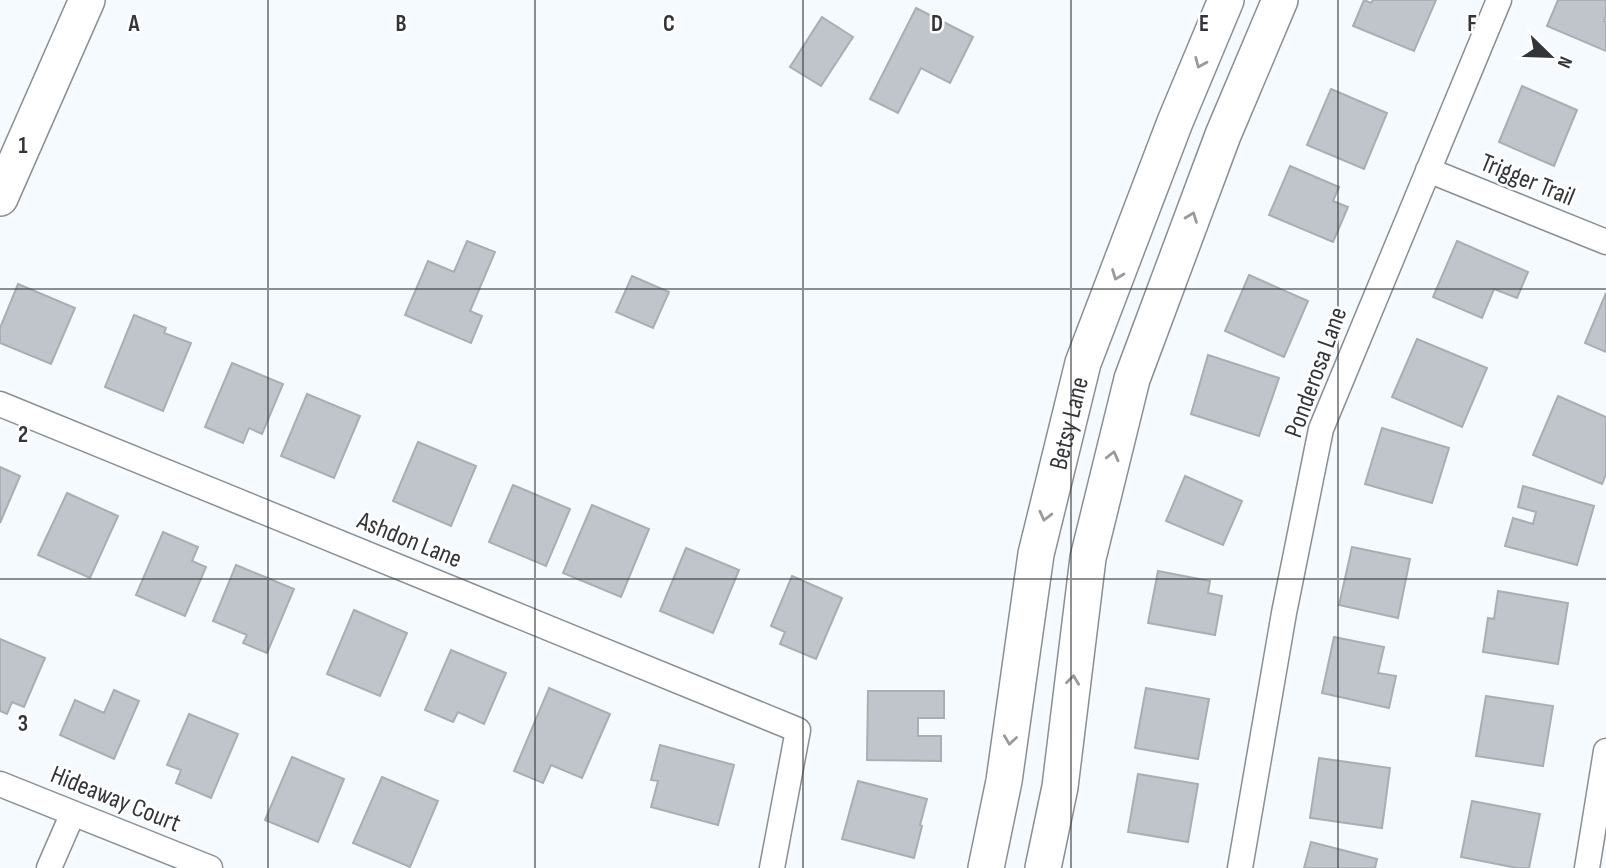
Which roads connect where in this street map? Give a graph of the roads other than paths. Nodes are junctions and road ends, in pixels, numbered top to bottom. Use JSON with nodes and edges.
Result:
{"nodes":[{"id":1,"x":86,"y":0,"type":"edge"},
{"id":2,"x":1226,"y":0,"type":"edge"},
{"id":3,"x":1280,"y":0,"type":"edge"},
{"id":4,"x":1499,"y":0,"type":"edge"},
{"id":5,"x":1428,"y":170,"type":"junction"},
{"id":6,"x":0,"y":198,"type":"edge"},
{"id":7,"x":1606,"y":242,"type":"edge"},
{"id":8,"x":0,"y":404,"type":"edge"},
{"id":9,"x":1606,"y":751,"type":"edge"},
{"id":10,"x":0,"y":784,"type":"edge"},
{"id":11,"x":73,"y":813,"type":"junction"},
{"id":12,"x":49,"y":868,"type":"edge"},
{"id":13,"x":210,"y":868,"type":"edge"},
{"id":14,"x":772,"y":868,"type":"edge"},
{"id":15,"x":986,"y":868,"type":"edge"},
{"id":16,"x":1043,"y":868,"type":"edge"},
{"id":17,"x":1240,"y":868,"type":"edge"},
{"id":18,"x":1587,"y":868,"type":"edge"}],
"edges":[{"from":1,"to":6,"type":"main road"},
{"from":2,"to":15,"type":"main road","name":"Betsy Lane","one_way":true},
{"from":16,"to":3,"type":"main road","name":"Betsy Lane","one_way":true},
{"from":4,"to":5,"type":"street","name":"Ponderosa Lane"},
{"from":5,"to":7,"type":"street","name":"Trigger Trail"},
{"from":5,"to":17,"type":"street","name":"Ponderosa Lane"},
{"from":8,"to":14,"type":"street","name":"Ashdon Lane"},
{"from":9,"to":18,"type":"street"},
{"from":10,"to":11,"type":"street","name":"Hideaway Court"},
{"from":11,"to":12,"type":"street"},
{"from":11,"to":13,"type":"street","name":"Hideaway Court"}]}
